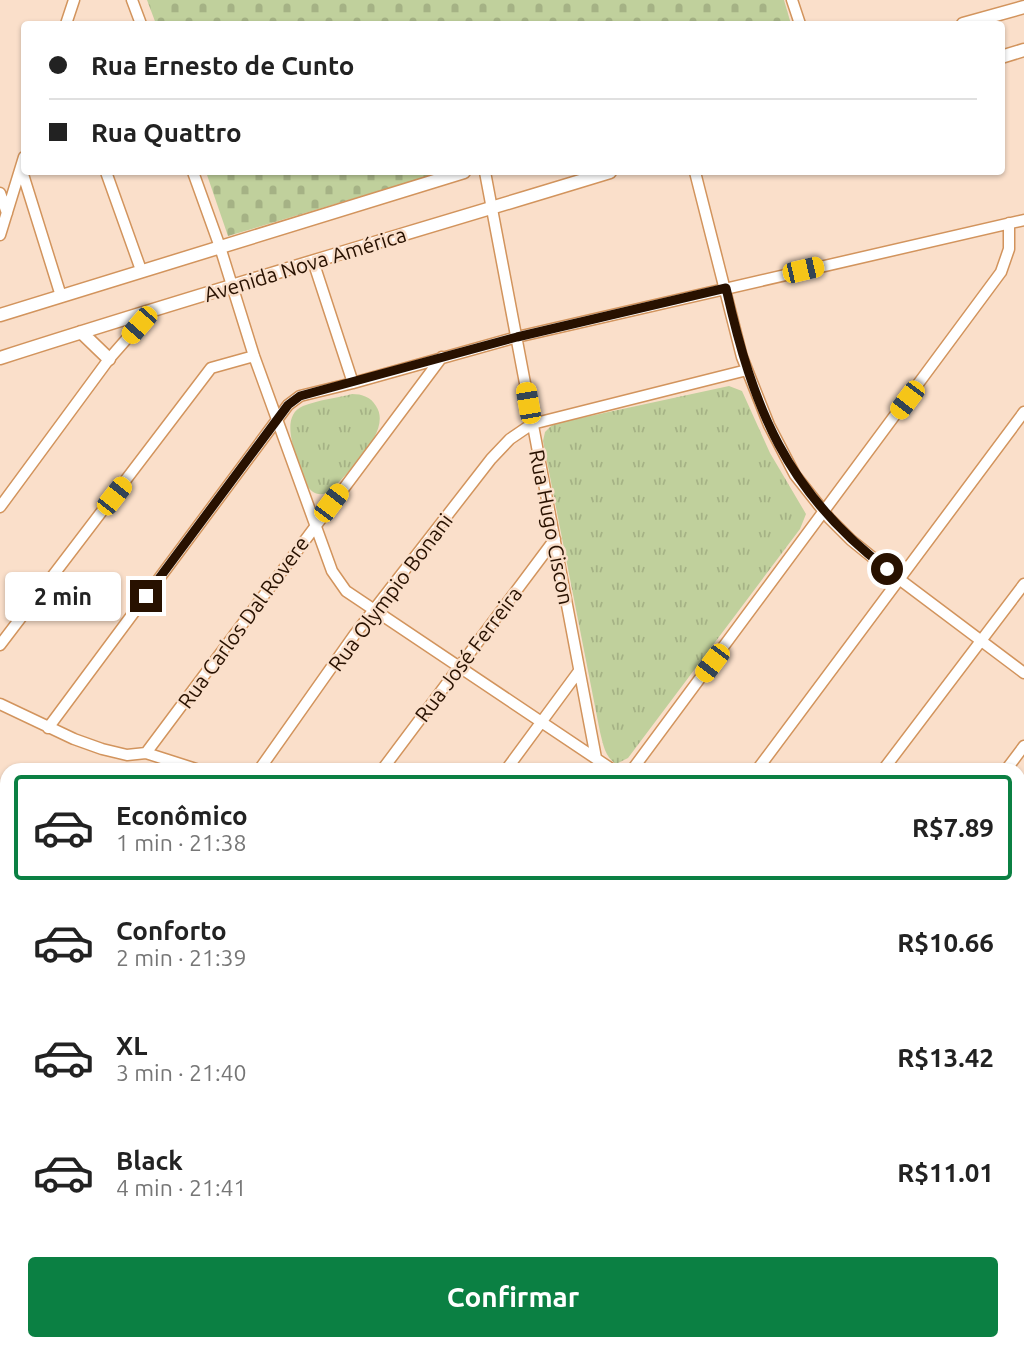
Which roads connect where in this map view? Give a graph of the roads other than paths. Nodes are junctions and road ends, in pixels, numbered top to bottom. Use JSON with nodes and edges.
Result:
{"nodes":[{"id":1,"x":74,"y":0,"type":"edge"},
{"id":2,"x":132,"y":0,"type":"edge"},
{"id":3,"x":792,"y":0,"type":"edge"},
{"id":4,"x":1024,"y":6,"type":"edge"},
{"id":5,"x":67,"y":21,"type":"edge"},
{"id":6,"x":140,"y":21,"type":"edge"},
{"id":7,"x":799,"y":21,"type":"edge"},
{"id":8,"x":973,"y":21,"type":"edge"},
{"id":9,"x":1024,"y":50,"type":"edge"},
{"id":10,"x":1005,"y":56,"type":"edge"},
{"id":11,"x":21,"y":168,"type":"edge"},
{"id":12,"x":23,"y":175,"type":"edge"},
{"id":13,"x":107,"y":175,"type":"edge"},
{"id":14,"x":194,"y":175,"type":"edge"},
{"id":15,"x":454,"y":175,"type":"edge"},
{"id":16,"x":486,"y":175,"type":"edge"},
{"id":17,"x":600,"y":175,"type":"edge"},
{"id":18,"x":696,"y":175,"type":"edge"},
{"id":19,"x":0,"y":194,"type":"edge"},
{"id":20,"x":4,"y":208,"type":"edge"},
{"id":21,"x":492,"y":208,"type":"junction"},
{"id":22,"x":1024,"y":220,"type":"edge"},
{"id":23,"x":1009,"y":223,"type":"junction"},
{"id":24,"x":0,"y":235,"type":"edge"},
{"id":25,"x":220,"y":247,"type":"junction"},
{"id":26,"x":313,"y":261,"type":"junction"},
{"id":27,"x":141,"y":270,"type":"junction"},
{"id":28,"x":233,"y":287,"type":"junction"},
{"id":29,"x":726,"y":288,"type":"junction"},
{"id":30,"x":61,"y":296,"type":"junction"},
{"id":31,"x":154,"y":308,"type":"junction"},
{"id":32,"x":0,"y":315,"type":"edge"},
{"id":33,"x":81,"y":332,"type":"junction"},
{"id":34,"x":517,"y":337,"type":"junction"},
{"id":35,"x":5,"y":356,"type":"edge"},
{"id":36,"x":254,"y":356,"type":"junction"},
{"id":37,"x":442,"y":358,"type":"junction"},
{"id":38,"x":109,"y":359,"type":"junction"},
{"id":39,"x":0,"y":366,"type":"edge"},
{"id":40,"x":747,"y":370,"type":"junction"},
{"id":41,"x":353,"y":383,"type":"junction"},
{"id":42,"x":1024,"y":412,"type":"edge"},
{"id":43,"x":278,"y":421,"type":"junction"},
{"id":44,"x":532,"y":424,"type":"junction"},
{"id":45,"x":0,"y":507,"type":"edge"},
{"id":46,"x":824,"y":512,"type":"junction"},
{"id":47,"x":315,"y":524,"type":"junction"},
{"id":48,"x":555,"y":538,"type":"junction"},
{"id":49,"x":899,"y":579,"type":"junction"},
{"id":50,"x":1024,"y":584,"type":"edge"},
{"id":51,"x":373,"y":611,"type":"junction"},
{"id":52,"x":982,"y":641,"type":"junction"},
{"id":53,"x":0,"y":645,"type":"edge"},
{"id":54,"x":457,"y":667,"type":"junction"},
{"id":55,"x":579,"y":671,"type":"junction"},
{"id":56,"x":1024,"y":673,"type":"edge"},
{"id":57,"x":0,"y":704,"type":"edge"},
{"id":58,"x":542,"y":723,"type":"junction"},
{"id":59,"x":48,"y":728,"type":"junction"},
{"id":60,"x":1024,"y":746,"type":"edge"},
{"id":61,"x":146,"y":753,"type":"junction"},
{"id":62,"x":596,"y":758,"type":"junction"},
{"id":63,"x":177,"y":763,"type":"edge"},
{"id":64,"x":264,"y":763,"type":"edge"},
{"id":65,"x":387,"y":763,"type":"edge"},
{"id":66,"x":511,"y":763,"type":"edge"},
{"id":67,"x":603,"y":763,"type":"edge"},
{"id":68,"x":637,"y":763,"type":"edge"},
{"id":69,"x":762,"y":763,"type":"edge"},
{"id":70,"x":888,"y":763,"type":"edge"},
{"id":71,"x":1011,"y":763,"type":"edge"}],
"edges":[{"from":1,"to":5,"type":"street"},
{"from":2,"to":6,"type":"street"},
{"from":3,"to":7,"type":"street"},
{"from":4,"to":8,"type":"street"},
{"from":9,"to":10,"type":"street"},
{"from":11,"to":20,"type":"street"},
{"from":12,"to":30,"type":"street"},
{"from":13,"to":27,"type":"street"},
{"from":14,"to":25,"type":"street"},
{"from":15,"to":25,"type":"street","name":"Avenida Nova América"},
{"from":16,"to":21,"type":"street","name":"Rua Hugo Ciscon"},
{"from":17,"to":21,"type":"street","name":"Avenida Nova América"},
{"from":18,"to":29,"type":"street"},
{"from":19,"to":20,"type":"street"},
{"from":20,"to":24,"type":"street"},
{"from":21,"to":26,"type":"street","name":"Avenida Nova América"},
{"from":21,"to":34,"type":"street","name":"Rua Hugo Ciscon"},
{"from":22,"to":23,"type":"street"},
{"from":23,"to":29,"type":"street"},
{"from":23,"to":46,"type":"street"},
{"from":25,"to":27,"type":"street","name":"Avenida Nova América"},
{"from":25,"to":28,"type":"street"},
{"from":26,"to":28,"type":"street","name":"Avenida Nova América"},
{"from":26,"to":41,"type":"street"},
{"from":27,"to":30,"type":"street","name":"Avenida Nova América"},
{"from":28,"to":31,"type":"street","name":"Avenida Nova América"},
{"from":28,"to":36,"type":"street"},
{"from":29,"to":34,"type":"street"},
{"from":29,"to":40,"type":"street"},
{"from":30,"to":32,"type":"street","name":"Avenida Nova América"},
{"from":31,"to":33,"type":"street","name":"Avenida Nova América"},
{"from":31,"to":38,"type":"street"},
{"from":33,"to":35,"type":"street","name":"Avenida Nova América"},
{"from":33,"to":38,"type":"street"},
{"from":34,"to":37,"type":"street"},
{"from":34,"to":44,"type":"street","name":"Rua Hugo Ciscon"},
{"from":35,"to":39,"type":"street"},
{"from":36,"to":43,"type":"street"},
{"from":36,"to":53,"type":"street"},
{"from":37,"to":41,"type":"street"},
{"from":37,"to":47,"type":"street","name":"Rua Carlos Dal Rovere"},
{"from":38,"to":45,"type":"street"},
{"from":40,"to":44,"type":"street"},
{"from":40,"to":46,"type":"street"},
{"from":41,"to":43,"type":"street"},
{"from":42,"to":49,"type":"street"},
{"from":43,"to":47,"type":"street"},
{"from":43,"to":59,"type":"street"},
{"from":44,"to":48,"type":"street","name":"Rua Hugo Ciscon"},
{"from":44,"to":51,"type":"street","name":"Rua Olympio Bonani"},
{"from":46,"to":49,"type":"street"},
{"from":46,"to":68,"type":"street"},
{"from":47,"to":51,"type":"street"},
{"from":47,"to":61,"type":"street","name":"Rua Carlos Dal Rovere"},
{"from":48,"to":54,"type":"street","name":"Rua José Ferreira"},
{"from":48,"to":55,"type":"street","name":"Rua Hugo Ciscon"},
{"from":49,"to":52,"type":"street"},
{"from":49,"to":69,"type":"street"},
{"from":50,"to":52,"type":"street"},
{"from":51,"to":54,"type":"street"},
{"from":51,"to":64,"type":"street","name":"Rua Olympio Bonani"},
{"from":52,"to":56,"type":"street"},
{"from":52,"to":70,"type":"street"},
{"from":54,"to":58,"type":"street"},
{"from":54,"to":65,"type":"street","name":"Rua José Ferreira"},
{"from":55,"to":58,"type":"street"},
{"from":55,"to":62,"type":"street","name":"Rua Hugo Ciscon"},
{"from":57,"to":59,"type":"street"},
{"from":58,"to":62,"type":"street"},
{"from":58,"to":66,"type":"street"},
{"from":59,"to":61,"type":"street"},
{"from":60,"to":71,"type":"street"},
{"from":61,"to":63,"type":"street"},
{"from":62,"to":67,"type":"street"}]}
